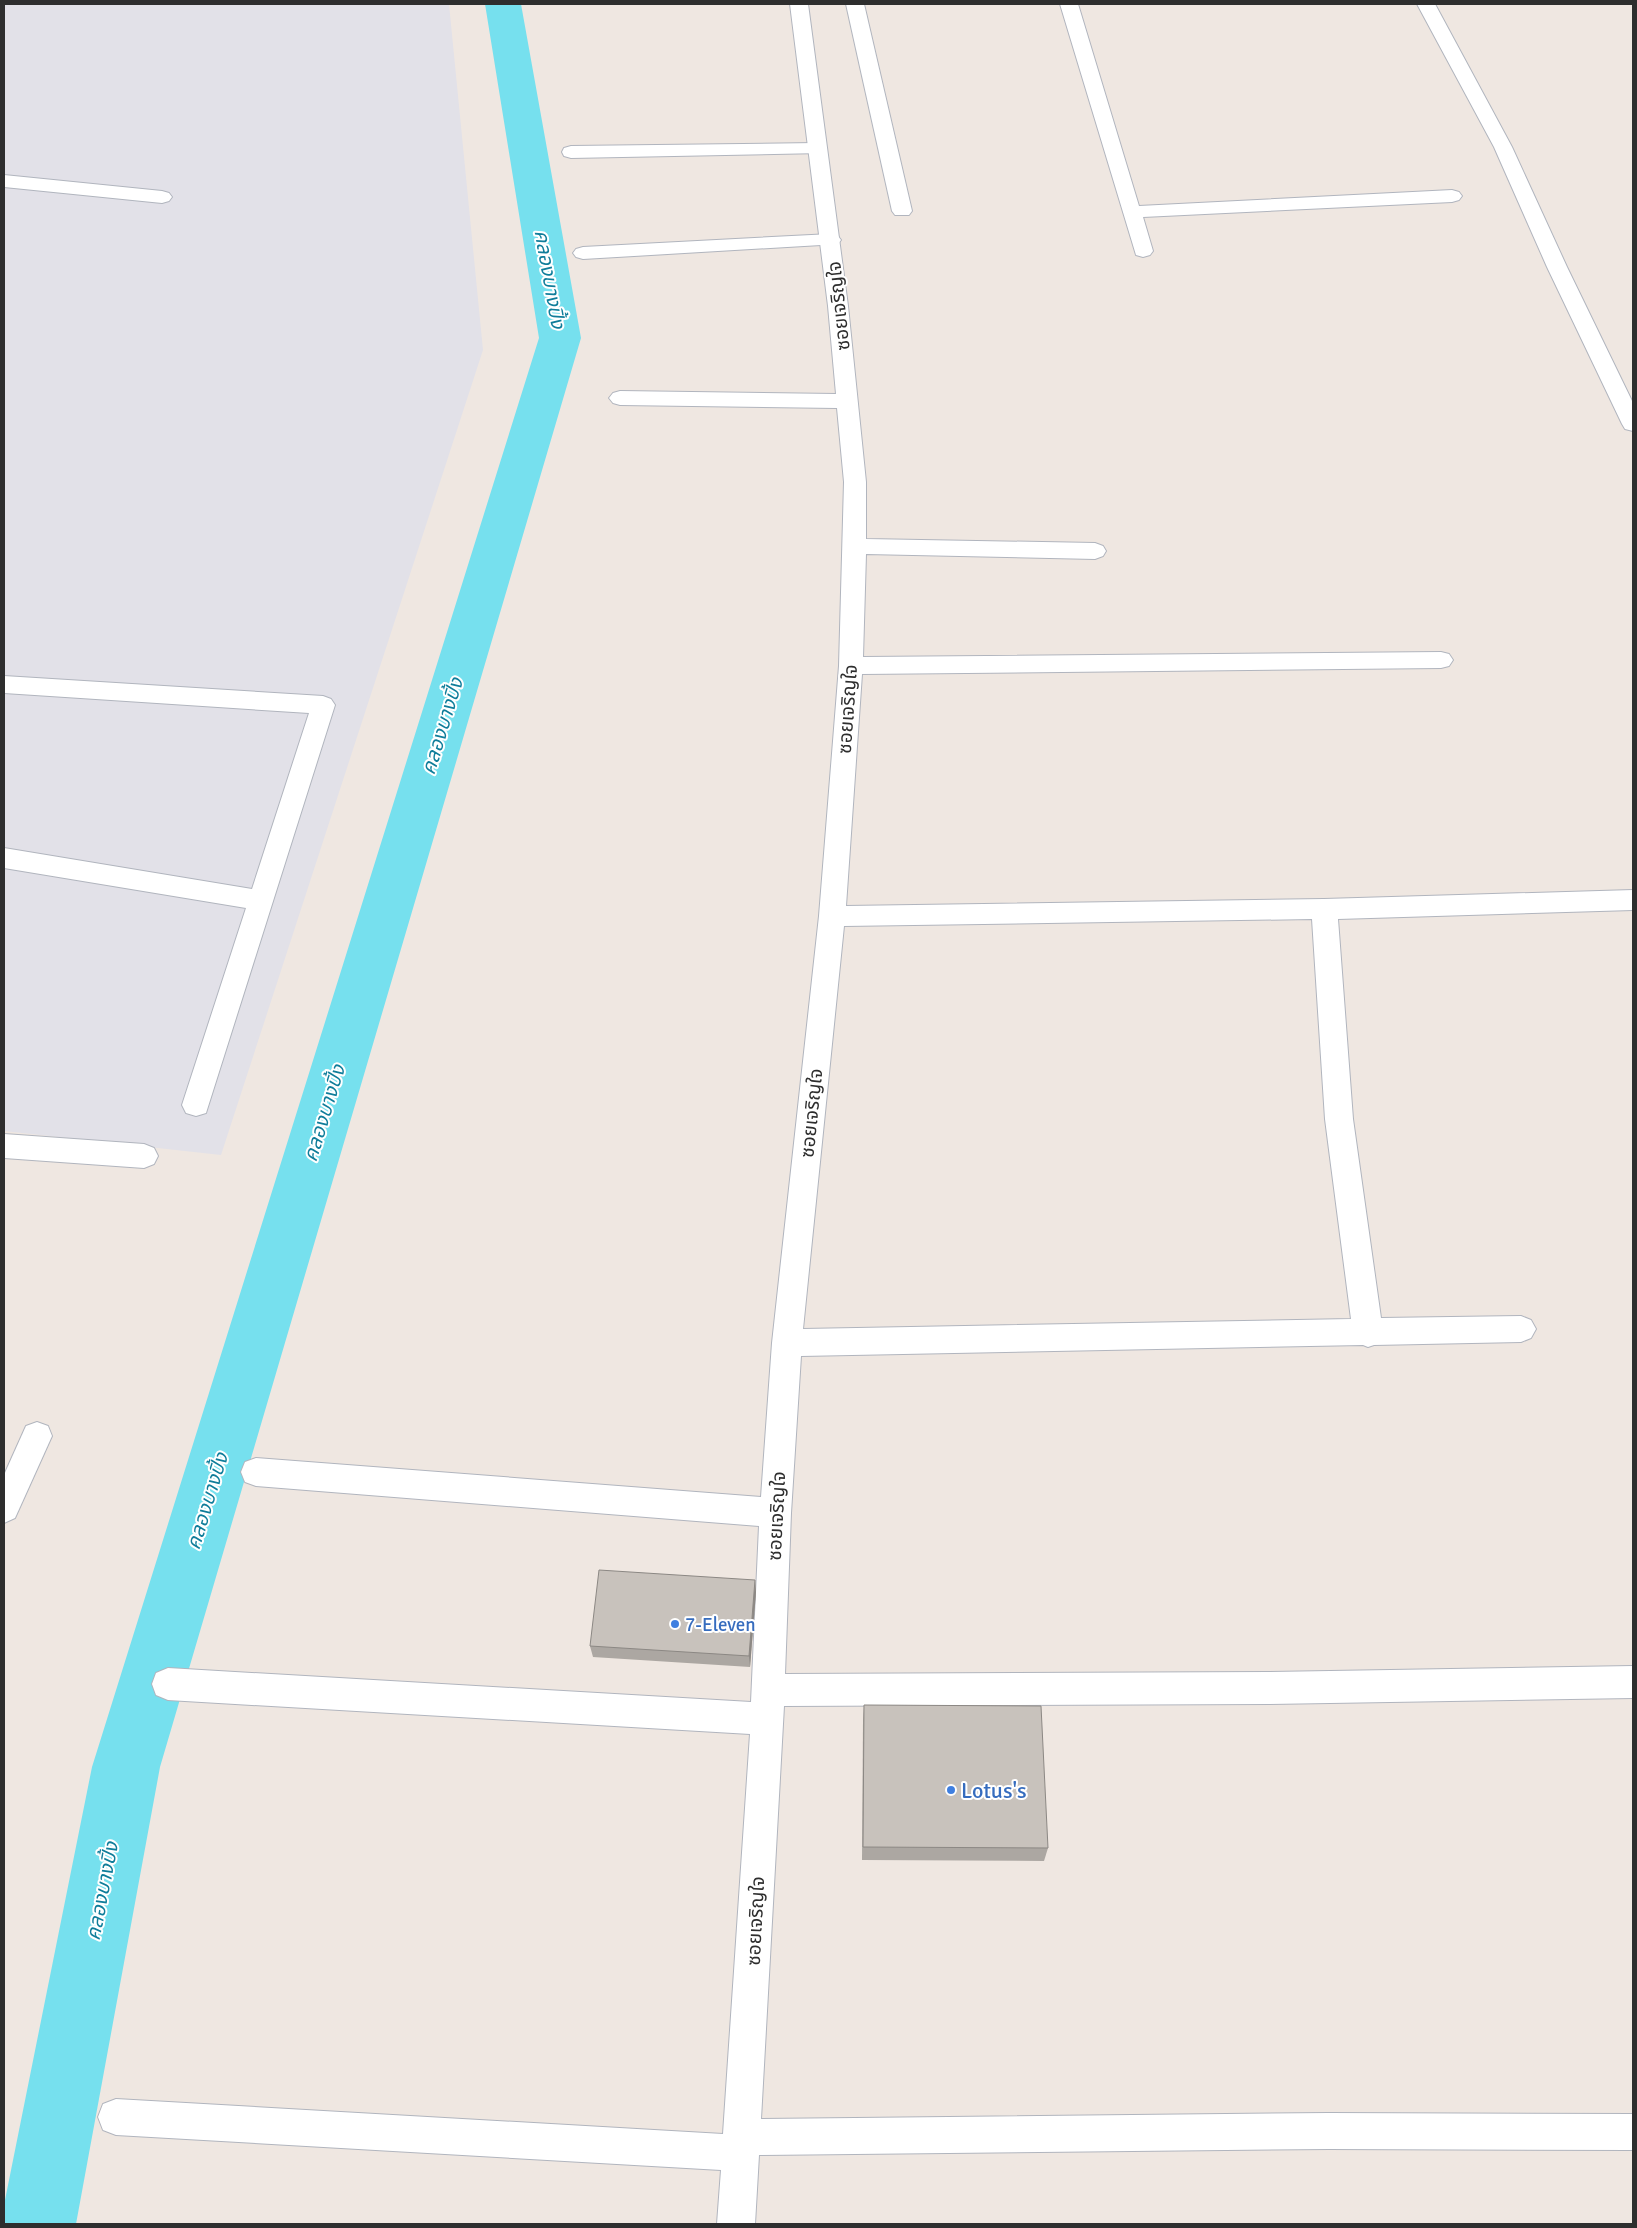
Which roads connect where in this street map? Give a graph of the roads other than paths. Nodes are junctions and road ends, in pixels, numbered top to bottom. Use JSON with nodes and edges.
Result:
{"nodes":[{"id":1,"x":799,"y":4,"type":"edge"},
{"id":2,"x":855,"y":4,"type":"edge"},
{"id":3,"x":1069,"y":4,"type":"edge"},
{"id":4,"x":1426,"y":4,"type":"edge"},
{"id":5,"x":816,"y":149,"type":"junction"},
{"id":6,"x":571,"y":152,"type":"dead end"},
{"id":7,"x":4,"y":182,"type":"edge"},
{"id":8,"x":1452,"y":196,"type":"dead end"},
{"id":9,"x":162,"y":197,"type":"dead end"},
{"id":10,"x":902,"y":211,"type":"dead end"},
{"id":11,"x":1131,"y":212,"type":"junction"},
{"id":12,"x":831,"y":240,"type":"junction"},
{"id":13,"x":1143,"y":251,"type":"dead end"},
{"id":14,"x":583,"y":253,"type":"dead end"},
{"id":15,"x":620,"y":398,"type":"dead end"},
{"id":16,"x":847,"y":401,"type":"junction"},
{"id":17,"x":1633,"y":424,"type":"edge"},
{"id":18,"x":855,"y":546,"type":"junction"},
{"id":19,"x":1095,"y":551,"type":"dead end"},
{"id":20,"x":1441,"y":660,"type":"dead end"},
{"id":21,"x":851,"y":666,"type":"junction"},
{"id":22,"x":4,"y":684,"type":"edge"},
{"id":23,"x":4,"y":858,"type":"edge"},
{"id":24,"x":261,"y":900,"type":"junction"},
{"id":25,"x":1633,"y":900,"type":"edge"},
{"id":26,"x":1324,"y":909,"type":"junction"},
{"id":27,"x":832,"y":916,"type":"junction"},
{"id":28,"x":196,"y":1105,"type":"dead end"},
{"id":29,"x":4,"y":1146,"type":"edge"},
{"id":30,"x":144,"y":1156,"type":"dead end"},
{"id":31,"x":1521,"y":1330,"type":"dead end"},
{"id":32,"x":1368,"y":1334,"type":"junction"},
{"id":33,"x":787,"y":1343,"type":"junction"},
{"id":34,"x":37,"y":1436,"type":"dead end"},
{"id":35,"x":256,"y":1472,"type":"dead end"},
{"id":36,"x":4,"y":1508,"type":"edge"},
{"id":37,"x":775,"y":1513,"type":"junction"},
{"id":38,"x":1633,"y":1682,"type":"edge"},
{"id":39,"x":168,"y":1684,"type":"dead end"},
{"id":40,"x":768,"y":1705,"type":"junction"},
{"id":41,"x":116,"y":2117,"type":"dead end"},
{"id":42,"x":1633,"y":2132,"type":"edge"},
{"id":43,"x":742,"y":2145,"type":"junction"},
{"id":44,"x":736,"y":2224,"type":"edge"}],
"edges":[{"from":1,"to":5,"type":"street","name":"ซอยเจริญใจ"},
{"from":2,"to":10,"type":"street"},
{"from":3,"to":11,"type":"street"},
{"from":4,"to":17,"type":"street"},
{"from":5,"to":6,"type":"street"},
{"from":5,"to":12,"type":"street","name":"ซอยเจริญใจ"},
{"from":7,"to":9,"type":"street"},
{"from":8,"to":11,"type":"street"},
{"from":11,"to":13,"type":"street"},
{"from":12,"to":14,"type":"street"},
{"from":12,"to":16,"type":"street","name":"ซอยเจริญใจ"},
{"from":15,"to":16,"type":"street"},
{"from":16,"to":18,"type":"street","name":"ซอยเจริญใจ"},
{"from":18,"to":19,"type":"street"},
{"from":18,"to":21,"type":"street","name":"ซอยเจริญใจ"},
{"from":20,"to":21,"type":"street"},
{"from":21,"to":27,"type":"street","name":"ซอยเจริญใจ"},
{"from":22,"to":24,"type":"street"},
{"from":23,"to":24,"type":"street"},
{"from":24,"to":28,"type":"street"},
{"from":25,"to":26,"type":"street"},
{"from":26,"to":27,"type":"street"},
{"from":26,"to":32,"type":"street"},
{"from":27,"to":33,"type":"street","name":"ซอยเจริญใจ"},
{"from":29,"to":30,"type":"street"},
{"from":31,"to":32,"type":"street"},
{"from":32,"to":33,"type":"street"},
{"from":33,"to":37,"type":"street","name":"ซอยเจริญใจ"},
{"from":34,"to":36,"type":"street"},
{"from":35,"to":37,"type":"street"},
{"from":37,"to":40,"type":"street","name":"ซอยเจริญใจ"},
{"from":38,"to":40,"type":"street"},
{"from":39,"to":40,"type":"street"},
{"from":40,"to":43,"type":"street","name":"ซอยเจริญใจ"},
{"from":41,"to":43,"type":"street"},
{"from":42,"to":43,"type":"street"},
{"from":43,"to":44,"type":"street","name":"ซอยเจริญใจ"}]}
